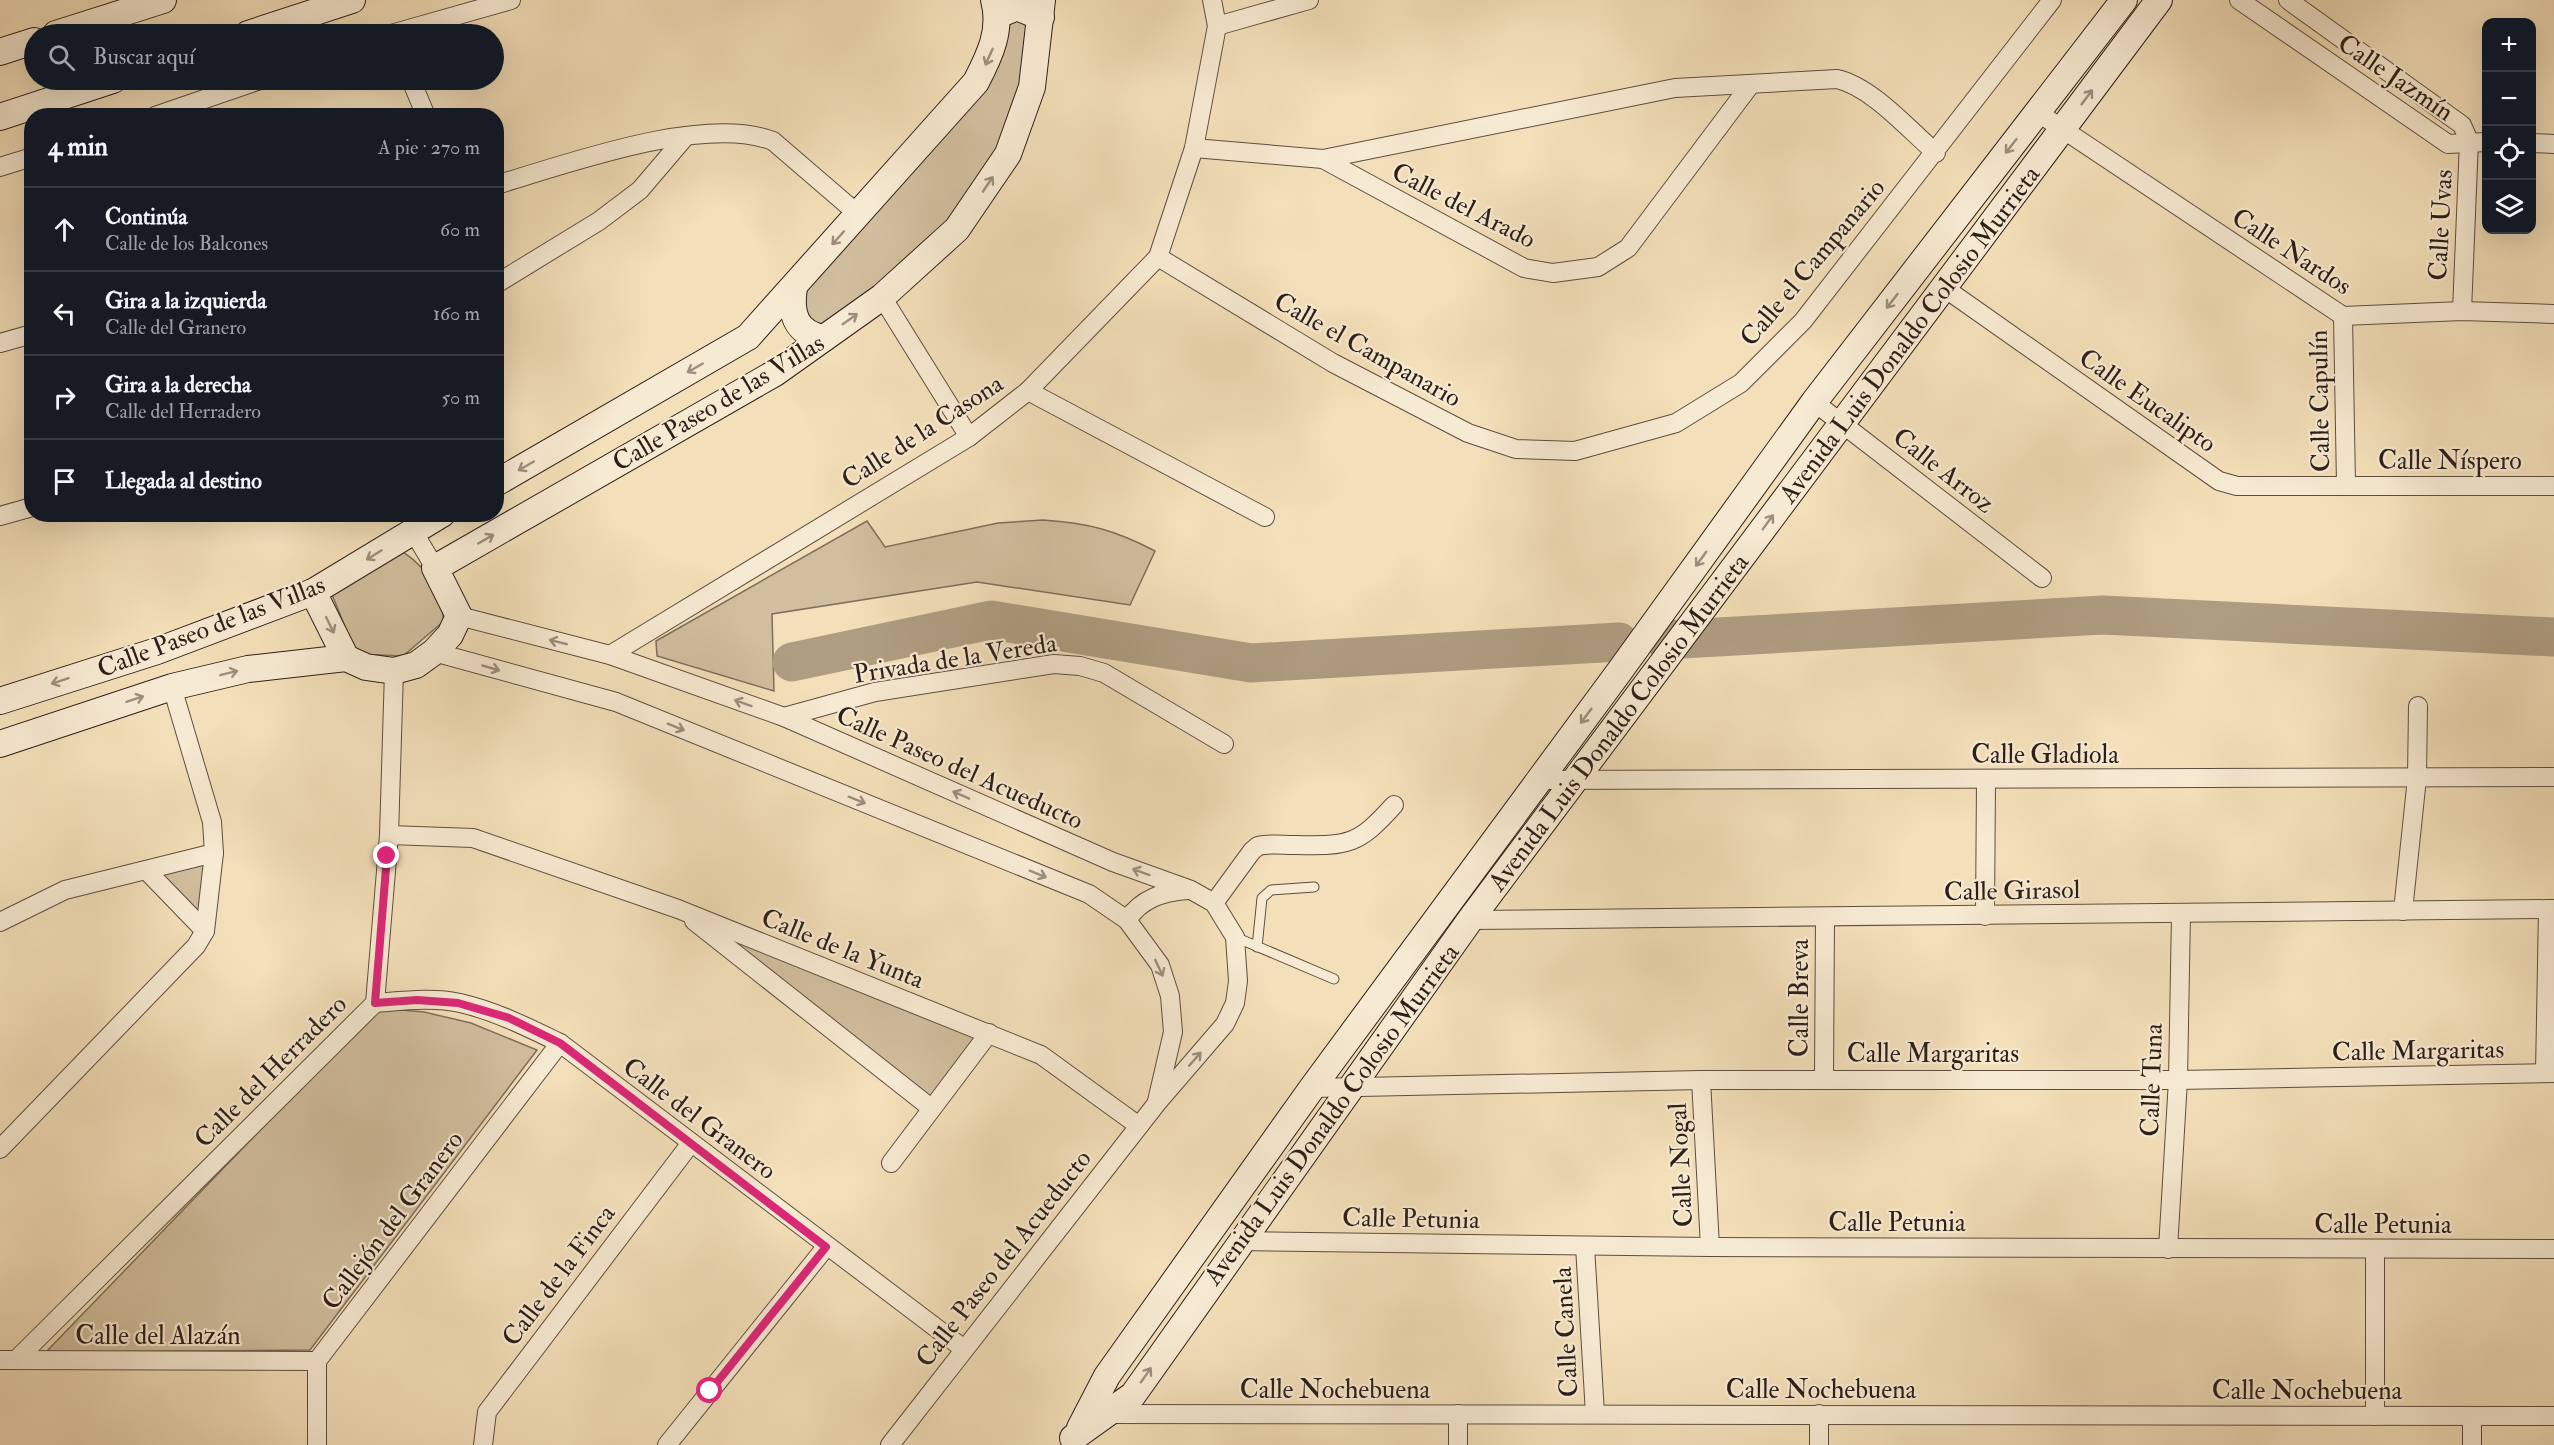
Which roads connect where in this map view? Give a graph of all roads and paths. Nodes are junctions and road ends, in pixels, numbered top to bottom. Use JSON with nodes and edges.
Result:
{"nodes":[{"id":1,"x":163,"y":0,"type":"edge"},
{"id":2,"x":352,"y":0,"type":"edge"},
{"id":3,"x":512,"y":0,"type":"edge"},
{"id":4,"x":1212,"y":0,"type":"edge"},
{"id":5,"x":1309,"y":0,"type":"edge"},
{"id":6,"x":2052,"y":0,"type":"edge"},
{"id":7,"x":2124,"y":0,"type":"edge"},
{"id":8,"x":2159,"y":0,"type":"edge"},
{"id":9,"x":2238,"y":0,"type":"edge"},
{"id":10,"x":2288,"y":0,"type":"edge"},
{"id":11,"x":996,"y":7,"type":"edge"},
{"id":12,"x":1041,"y":8,"type":"edge"},
{"id":13,"x":87,"y":24,"type":"edge"},
{"id":14,"x":279,"y":24,"type":"edge"},
{"id":15,"x":428,"y":24,"type":"edge"},
{"id":16,"x":1217,"y":26,"type":"junction"},
{"id":17,"x":24,"y":44,"type":"edge"},
{"id":18,"x":0,"y":52,"type":"edge"},
{"id":19,"x":1752,"y":84,"type":"junction"},
{"id":20,"x":82,"y":90,"type":"edge"},
{"id":21,"x":231,"y":90,"type":"edge"},
{"id":22,"x":415,"y":90,"type":"edge"},
{"id":23,"x":27,"y":108,"type":"edge"},
{"id":24,"x":178,"y":108,"type":"edge"},
{"id":25,"x":423,"y":108,"type":"edge"},
{"id":26,"x":24,"y":109,"type":"edge"},
{"id":27,"x":2037,"y":112,"type":"junction"},
{"id":28,"x":0,"y":117,"type":"edge"},
{"id":29,"x":2064,"y":128,"type":"junction"},
{"id":30,"x":686,"y":136,"type":"junction"},
{"id":31,"x":2478,"y":141,"type":"edge"},
{"id":32,"x":2536,"y":143,"type":"edge"},
{"id":33,"x":2554,"y":144,"type":"edge"},
{"id":34,"x":1194,"y":148,"type":"junction"},
{"id":35,"x":1936,"y":153,"type":"junction"},
{"id":36,"x":1323,"y":159,"type":"junction"},
{"id":37,"x":24,"y":160,"type":"edge"},
{"id":38,"x":0,"y":167,"type":"edge"},
{"id":39,"x":504,"y":182,"type":"edge"},
{"id":40,"x":859,"y":215,"type":"junction"},
{"id":41,"x":1158,"y":257,"type":"junction"},
{"id":42,"x":504,"y":279,"type":"edge"},
{"id":43,"x":794,"y":286,"type":"junction"},
{"id":44,"x":1943,"y":287,"type":"junction"},
{"id":45,"x":882,"y":297,"type":"junction"},
{"id":46,"x":2462,"y":310,"type":"junction"},
{"id":47,"x":2554,"y":314,"type":"edge"},
{"id":48,"x":2343,"y":316,"type":"junction"},
{"id":49,"x":24,"y":336,"type":"edge"},
{"id":50,"x":824,"y":338,"type":"junction"},
{"id":51,"x":0,"y":343,"type":"edge"},
{"id":52,"x":1028,"y":391,"type":"junction"},
{"id":53,"x":1814,"y":402,"type":"junction"},
{"id":54,"x":1841,"y":422,"type":"junction"},
{"id":55,"x":969,"y":437,"type":"junction"},
{"id":56,"x":504,"y":478,"type":"edge"},
{"id":57,"x":2346,"y":485,"type":"junction"},
{"id":58,"x":2554,"y":486,"type":"edge"},
{"id":59,"x":24,"y":509,"type":"edge"},
{"id":60,"x":0,"y":516,"type":"edge"},
{"id":61,"x":1265,"y":517,"type":"dead end"},
{"id":62,"x":428,"y":522,"type":"edge"},
{"id":63,"x":412,"y":531,"type":"junction"},
{"id":64,"x":435,"y":568,"type":"junction"},
{"id":65,"x":2043,"y":578,"type":"dead end"},
{"id":66,"x":313,"y":592,"type":"junction"},
{"id":67,"x":459,"y":616,"type":"junction"},
{"id":68,"x":434,"y":652,"type":"junction"},
{"id":69,"x":610,"y":655,"type":"junction"},
{"id":70,"x":346,"y":658,"type":"junction"},
{"id":71,"x":394,"y":671,"type":"junction"},
{"id":72,"x":1619,"y":672,"type":"junction"},
{"id":73,"x":1648,"y":686,"type":"junction"},
{"id":74,"x":172,"y":687,"type":"junction"},
{"id":75,"x":0,"y":701,"type":"edge"},
{"id":76,"x":2418,"y":706,"type":"dead end"},
{"id":77,"x":784,"y":717,"type":"junction"},
{"id":78,"x":0,"y":744,"type":"edge"},
{"id":79,"x":1224,"y":744,"type":"dead end"},
{"id":80,"x":2554,"y":777,"type":"edge"},
{"id":81,"x":2416,"y":778,"type":"junction"},
{"id":82,"x":1574,"y":779,"type":"junction"},
{"id":83,"x":1537,"y":780,"type":"junction"},
{"id":84,"x":1986,"y":780,"type":"junction"},
{"id":85,"x":1395,"y":805,"type":"dead end"},
{"id":86,"x":389,"y":835,"type":"junction"},
{"id":87,"x":214,"y":853,"type":"junction"},
{"id":88,"x":146,"y":870,"type":"junction"},
{"id":89,"x":1314,"y":887,"type":"dead end"},
{"id":90,"x":1191,"y":890,"type":"junction"},
{"id":91,"x":1214,"y":903,"type":"junction"},
{"id":92,"x":678,"y":909,"type":"junction"},
{"id":93,"x":2551,"y":909,"type":"edge"},
{"id":94,"x":2403,"y":911,"type":"junction"},
{"id":95,"x":2181,"y":913,"type":"junction"},
{"id":96,"x":1986,"y":916,"type":"junction"},
{"id":97,"x":1825,"y":918,"type":"junction"},
{"id":98,"x":1127,"y":920,"type":"junction"},
{"id":99,"x":1470,"y":920,"type":"junction"},
{"id":100,"x":0,"y":921,"type":"edge"},
{"id":101,"x":205,"y":932,"type":"junction"},
{"id":102,"x":1235,"y":937,"type":"junction"},
{"id":103,"x":1257,"y":947,"type":"junction"},
{"id":104,"x":1334,"y":979,"type":"dead end"},
{"id":105,"x":375,"y":1003,"type":"junction"},
{"id":106,"x":989,"y":1034,"type":"junction"},
{"id":107,"x":560,"y":1043,"type":"junction"},
{"id":108,"x":2550,"y":1073,"type":"edge"},
{"id":109,"x":1824,"y":1078,"type":"junction"},
{"id":110,"x":1701,"y":1080,"type":"junction"},
{"id":111,"x":2178,"y":1080,"type":"junction"},
{"id":112,"x":1312,"y":1088,"type":"junction"},
{"id":113,"x":1348,"y":1088,"type":"junction"},
{"id":114,"x":1157,"y":1103,"type":"junction"},
{"id":115,"x":931,"y":1108,"type":"junction"},
{"id":116,"x":1138,"y":1126,"type":"junction"},
{"id":117,"x":691,"y":1143,"type":"junction"},
{"id":118,"x":0,"y":1149,"type":"edge"},
{"id":119,"x":891,"y":1163,"type":"dead end"},
{"id":120,"x":1239,"y":1241,"type":"junction"},
{"id":121,"x":1586,"y":1246,"type":"junction"},
{"id":122,"x":826,"y":1247,"type":"junction"},
{"id":123,"x":1710,"y":1247,"type":"junction"},
{"id":124,"x":2168,"y":1249,"type":"junction"},
{"id":125,"x":2554,"y":1249,"type":"edge"},
{"id":126,"x":2375,"y":1250,"type":"junction"},
{"id":127,"x":964,"y":1349,"type":"junction"},
{"id":128,"x":8,"y":1360,"type":"edge"},
{"id":129,"x":317,"y":1361,"type":"junction"},
{"id":130,"x":1096,"y":1414,"type":"junction"},
{"id":131,"x":1458,"y":1414,"type":"junction"},
{"id":132,"x":1595,"y":1414,"type":"junction"},
{"id":133,"x":1819,"y":1414,"type":"junction"},
{"id":134,"x":2375,"y":1416,"type":"junction"},
{"id":135,"x":2472,"y":1416,"type":"junction"},
{"id":136,"x":2554,"y":1416,"type":"edge"},
{"id":137,"x":1071,"y":1442,"type":"edge"},
{"id":138,"x":317,"y":1445,"type":"edge"},
{"id":139,"x":483,"y":1445,"type":"edge"},
{"id":140,"x":667,"y":1445,"type":"edge"},
{"id":141,"x":890,"y":1445,"type":"edge"},
{"id":142,"x":1458,"y":1445,"type":"edge"},
{"id":143,"x":1819,"y":1445,"type":"edge"},
{"id":144,"x":2472,"y":1445,"type":"edge"}],
"edges":[{"from":1,"to":13,"type":"street"},
{"from":2,"to":14,"type":"street"},
{"from":3,"to":15,"type":"street"},
{"from":4,"to":16,"type":"street","name":"Calle de la Casona"},
{"from":5,"to":16,"type":"street"},
{"from":6,"to":35,"type":"street","name":"Calle el Campanario"},
{"from":7,"to":27,"type":"street","name":"Avenida Luis Donaldo Colosio Murrieta"},
{"from":29,"to":8,"type":"street","name":"Avenida Luis Donaldo Colosio Murrieta","one_way":true},
{"from":9,"to":31,"type":"street","name":"Calle Jazmín"},
{"from":10,"to":31,"type":"street","name":"Calle Jazmín"},
{"from":11,"to":12,"type":"street"},
{"from":11,"to":40,"type":"street","name":"Calle Paseo de las Villas","one_way":true},
{"from":45,"to":12,"type":"street","name":"Calle Paseo de las Villas","one_way":true},
{"from":16,"to":34,"type":"street","name":"Calle de la Casona"},
{"from":17,"to":18,"type":"street"},
{"from":19,"to":35,"type":"street","name":"Calle del Arado"},
{"from":19,"to":36,"type":"street","name":"Calle del Arado"},
{"from":19,"to":36,"type":"street","name":"Calle del Arado"},
{"from":20,"to":23,"type":"street"},
{"from":21,"to":24,"type":"street"},
{"from":22,"to":25,"type":"street"},
{"from":26,"to":28,"type":"street"},
{"from":27,"to":29,"type":"street","name":"Calle Nardos"},
{"from":27,"to":53,"type":"street","name":"Avenida Luis Donaldo Colosio Murrieta","one_way":true},
{"from":29,"to":44,"type":"street","name":"Avenida Luis Donaldo Colosio Murrieta"},
{"from":29,"to":48,"type":"street","name":"Calle Nardos"},
{"from":30,"to":39,"type":"street"},
{"from":30,"to":40,"type":"street"},
{"from":30,"to":42,"type":"street"},
{"from":31,"to":46,"type":"street","name":"Calle Uvas"},
{"from":32,"to":33,"type":"street"},
{"from":34,"to":36,"type":"street","name":"Calle del Arado"},
{"from":34,"to":41,"type":"street","name":"Calle de la Casona"},
{"from":35,"to":41,"type":"street","name":"Calle el Campanario"},
{"from":37,"to":38,"type":"street"},
{"from":40,"to":43,"type":"street","name":"Calle Paseo de las Villas","one_way":true},
{"from":41,"to":52,"type":"street","name":"Calle de la Casona"},
{"from":43,"to":50,"type":"street"},
{"from":43,"to":56,"type":"street","name":"Calle Paseo de las Villas","one_way":true},
{"from":44,"to":54,"type":"street","name":"Avenida Luis Donaldo Colosio Murrieta"},
{"from":44,"to":57,"type":"street","name":"Calle Eucalipto"},
{"from":50,"to":45,"type":"street","name":"Calle Paseo de las Villas","one_way":true},
{"from":45,"to":55,"type":"street"},
{"from":46,"to":47,"type":"street","name":"Calle Nardos"},
{"from":46,"to":48,"type":"street","name":"Calle Nardos"},
{"from":48,"to":57,"type":"street","name":"Calle Capulín"},
{"from":49,"to":51,"type":"street"},
{"from":64,"to":50,"type":"street","name":"Calle Paseo de las Villas","one_way":true},
{"from":52,"to":55,"type":"street","name":"Calle de la Casona"},
{"from":52,"to":61,"type":"street"},
{"from":53,"to":54,"type":"street","name":"Calle Arroz"},
{"from":53,"to":72,"type":"street","name":"Avenida Luis Donaldo Colosio Murrieta","one_way":true},
{"from":54,"to":65,"type":"street","name":"Calle Arroz"},
{"from":73,"to":54,"type":"street","name":"Avenida Luis Donaldo Colosio Murrieta","one_way":true},
{"from":55,"to":69,"type":"street","name":"Calle de la Casona"},
{"from":57,"to":58,"type":"street","name":"Calle Níspero"},
{"from":59,"to":60,"type":"street"},
{"from":62,"to":63,"type":"street","name":"Calle Paseo de las Villas"},
{"from":63,"to":64,"type":"street"},
{"from":63,"to":66,"type":"street","name":"Calle Paseo de las Villas","one_way":true},
{"from":64,"to":67,"type":"street"},
{"from":66,"to":70,"type":"street","one_way":true},
{"from":66,"to":75,"type":"street","name":"Calle Paseo de las Villas","one_way":true},
{"from":67,"to":68,"type":"street","name":"Calle Paseo de las Villas"},
{"from":69,"to":67,"type":"street","name":"Calle Paseo del Acueducto","one_way":true},
{"from":68,"to":71,"type":"street","name":"Calle Paseo de las Villas"},
{"from":68,"to":98,"type":"street","name":"Calle Paseo del Acueducto","one_way":true},
{"from":77,"to":69,"type":"street","name":"Calle Paseo del Acueducto","one_way":true},
{"from":70,"to":71,"type":"street","name":"Calle Paseo de las Villas"},
{"from":74,"to":70,"type":"street","name":"Calle Paseo de las Villas","one_way":true},
{"from":71,"to":86,"type":"street","name":"Calle del Herradero"},
{"from":72,"to":73,"type":"street"},
{"from":72,"to":83,"type":"street","name":"Avenida Luis Donaldo Colosio Murrieta","one_way":true},
{"from":73,"to":82,"type":"street","name":"Avenida Luis Donaldo Colosio Murrieta"},
{"from":78,"to":74,"type":"street","name":"Calle Paseo de las Villas","one_way":true},
{"from":74,"to":87,"type":"street"},
{"from":76,"to":81,"type":"street"},
{"from":77,"to":79,"type":"street","name":"Privada de la Vereda"},
{"from":90,"to":77,"type":"street","name":"Calle Paseo del Acueducto","one_way":true},
{"from":80,"to":81,"type":"street","name":"Calle Gladiola"},
{"from":81,"to":84,"type":"street","name":"Calle Gladiola"},
{"from":81,"to":94,"type":"street"},
{"from":82,"to":83,"type":"street","name":"Calle Gladiola"},
{"from":82,"to":84,"type":"street","name":"Calle Gladiola"},
{"from":82,"to":99,"type":"street","name":"Avenida Luis Donaldo Colosio Murrieta"},
{"from":83,"to":112,"type":"street","name":"Avenida Luis Donaldo Colosio Murrieta"},
{"from":84,"to":96,"type":"street"},
{"from":85,"to":91,"type":"street"},
{"from":86,"to":92,"type":"street","name":"Calle de la Yunta"},
{"from":86,"to":105,"type":"street","name":"Calle del Herradero"},
{"from":87,"to":88,"type":"street"},
{"from":87,"to":101,"type":"street"},
{"from":88,"to":100,"type":"street"},
{"from":88,"to":101,"type":"street"},
{"from":89,"to":103,"type":"lane"},
{"from":90,"to":91,"type":"street","name":"Calle Paseo del Acueducto"},
{"from":90,"to":98,"type":"street"},
{"from":91,"to":102,"type":"street","name":"Calle Paseo del Acueducto"},
{"from":92,"to":106,"type":"street","name":"Calle de la Yunta"},
{"from":92,"to":115,"type":"street","name":"Calle de la Yunta"},
{"from":93,"to":94,"type":"street","name":"Calle Girasol"},
{"from":93,"to":108,"type":"street"},
{"from":94,"to":95,"type":"street","name":"Calle Girasol"},
{"from":95,"to":96,"type":"street","name":"Calle Girasol"},
{"from":95,"to":111,"type":"street","name":"Calle Tuna"},
{"from":96,"to":97,"type":"street","name":"Calle Girasol"},
{"from":97,"to":99,"type":"street","name":"Calle Girasol"},
{"from":97,"to":109,"type":"street","name":"Calle Breva"},
{"from":98,"to":114,"type":"street","name":"Calle Paseo del Acueducto","one_way":true},
{"from":99,"to":113,"type":"street","name":"Avenida Luis Donaldo Colosio Murrieta"},
{"from":101,"to":118,"type":"street"},
{"from":102,"to":103,"type":"lane"},
{"from":114,"to":102,"type":"street","name":"Calle Paseo del Acueducto","one_way":true},
{"from":103,"to":104,"type":"lane"},
{"from":105,"to":107,"type":"street","name":"Calle del Granero"},
{"from":105,"to":128,"type":"street","name":"Calle del Herradero"},
{"from":106,"to":115,"type":"street"},
{"from":106,"to":116,"type":"street","name":"Calle de la Yunta"},
{"from":107,"to":117,"type":"street","name":"Calle del Granero"},
{"from":107,"to":129,"type":"street","name":"Callejón del Granero"},
{"from":108,"to":111,"type":"street","name":"Calle Margaritas"},
{"from":109,"to":110,"type":"street","name":"Calle Margaritas"},
{"from":109,"to":111,"type":"street","name":"Calle Margaritas"},
{"from":110,"to":113,"type":"street","name":"Calle Margaritas"},
{"from":110,"to":123,"type":"street","name":"Calle Nogal"},
{"from":111,"to":124,"type":"street","name":"Calle Tuna"},
{"from":112,"to":113,"type":"street","name":"Calle Margaritas"},
{"from":112,"to":130,"type":"street","name":"Avenida Luis Donaldo Colosio Murrieta"},
{"from":113,"to":120,"type":"street","name":"Avenida Luis Donaldo Colosio Murrieta"},
{"from":114,"to":116,"type":"street","name":"Calle Paseo del Acueducto"},
{"from":115,"to":119,"type":"street"},
{"from":116,"to":127,"type":"street","name":"Calle Paseo del Acueducto"},
{"from":117,"to":122,"type":"street","name":"Calle del Granero"},
{"from":117,"to":139,"type":"street","name":"Calle de la Finca"},
{"from":120,"to":121,"type":"street","name":"Calle Petunia"},
{"from":130,"to":120,"type":"street","name":"Avenida Luis Donaldo Colosio Murrieta","one_way":true},
{"from":121,"to":123,"type":"street","name":"Calle Petunia"},
{"from":121,"to":132,"type":"street","name":"Calle Canela"},
{"from":122,"to":127,"type":"street","name":"Calle del Granero"},
{"from":122,"to":140,"type":"street"},
{"from":123,"to":124,"type":"street","name":"Calle Petunia"},
{"from":124,"to":126,"type":"street","name":"Calle Petunia"},
{"from":125,"to":126,"type":"street","name":"Calle Petunia"},
{"from":126,"to":134,"type":"street"},
{"from":127,"to":141,"type":"street","name":"Calle Paseo del Acueducto"},
{"from":128,"to":129,"type":"street","name":"Calle del Alazán"},
{"from":129,"to":138,"type":"street"},
{"from":130,"to":131,"type":"street","name":"Calle Nochebuena"},
{"from":130,"to":137,"type":"street","name":"Avenida Luis Donaldo Colosio Murrieta"},
{"from":131,"to":132,"type":"street","name":"Calle Nochebuena"},
{"from":131,"to":142,"type":"street"},
{"from":132,"to":133,"type":"street","name":"Calle Nochebuena"},
{"from":133,"to":134,"type":"street","name":"Calle Nochebuena"},
{"from":133,"to":143,"type":"street"},
{"from":134,"to":135,"type":"street","name":"Calle Nochebuena"},
{"from":135,"to":136,"type":"street","name":"Calle Nochebuena"},
{"from":135,"to":144,"type":"street"}]}
